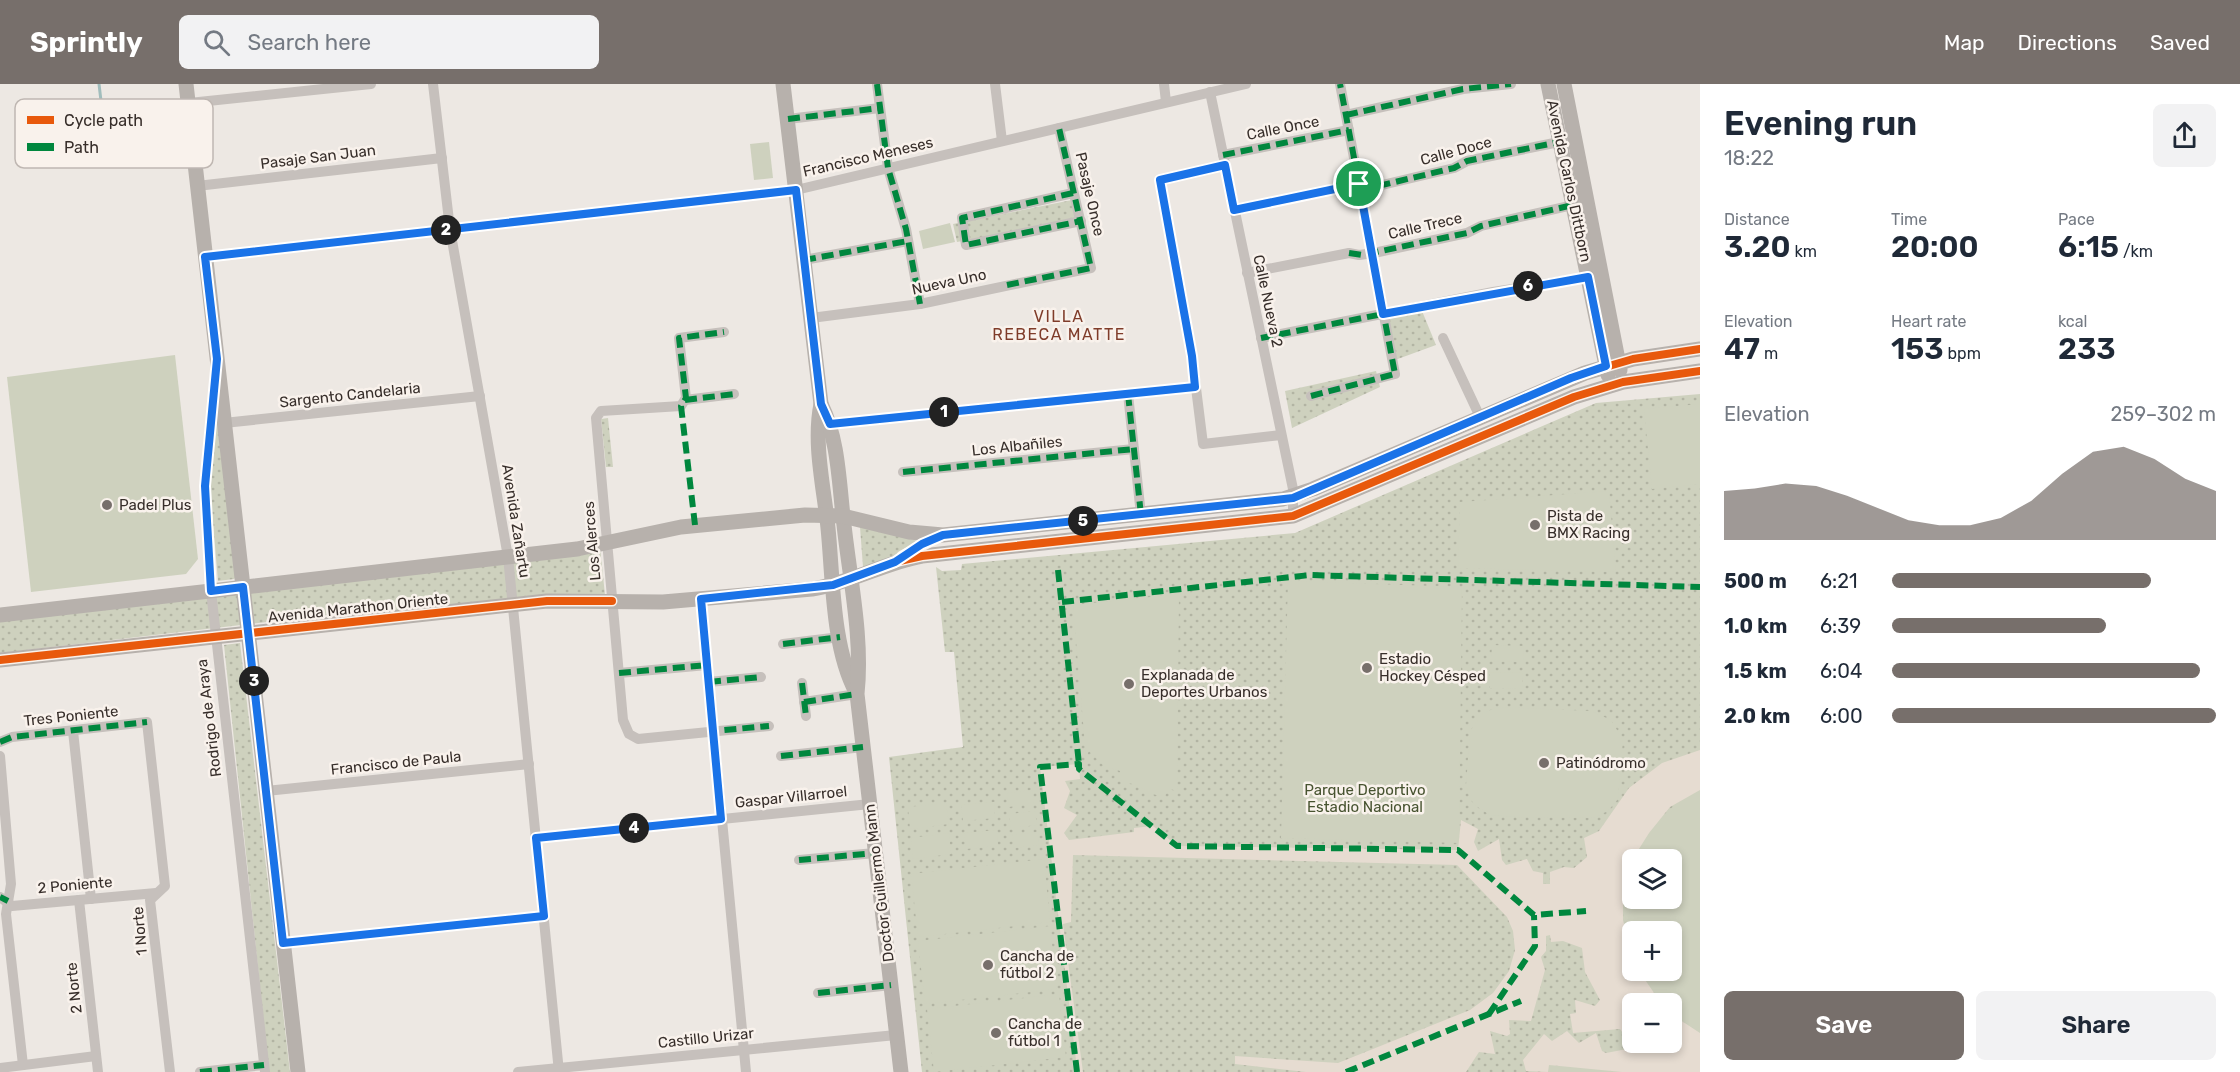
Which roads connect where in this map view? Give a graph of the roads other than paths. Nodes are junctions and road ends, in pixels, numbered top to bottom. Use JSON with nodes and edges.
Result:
{"nodes":[{"id":1,"x":186,"y":84,"type":"edge"},
{"id":2,"x":371,"y":84,"type":"edge"},
{"id":3,"x":433,"y":84,"type":"edge"},
{"id":4,"x":783,"y":84,"type":"edge"},
{"id":5,"x":877,"y":84,"type":"edge"},
{"id":6,"x":995,"y":84,"type":"edge"},
{"id":7,"x":1164,"y":84,"type":"edge"},
{"id":8,"x":1246,"y":84,"type":"edge"},
{"id":9,"x":1340,"y":84,"type":"edge"},
{"id":10,"x":1511,"y":84,"type":"edge"},
{"id":11,"x":1548,"y":84,"type":"edge"},
{"id":12,"x":1564,"y":84,"type":"edge"},
{"id":13,"x":1210,"y":92,"type":"junction"},
{"id":14,"x":188,"y":99,"type":"edge"},
{"id":15,"x":213,"y":100,"type":"edge"},
{"id":16,"x":1166,"y":102,"type":"junction"},
{"id":17,"x":880,"y":108,"type":"junction"},
{"id":18,"x":1346,"y":115,"type":"junction"},
{"id":19,"x":788,"y":119,"type":"junction"},
{"id":20,"x":1059,"y":128,"type":"junction"},
{"id":21,"x":1349,"y":130,"type":"junction"},
{"id":22,"x":1002,"y":141,"type":"junction"},
{"id":23,"x":1559,"y":142,"type":"junction"},
{"id":24,"x":442,"y":158,"type":"junction"},
{"id":25,"x":1224,"y":160,"type":"junction"},
{"id":26,"x":195,"y":168,"type":"edge"},
{"id":27,"x":888,"y":168,"type":"junction"},
{"id":28,"x":197,"y":186,"type":"junction"},
{"id":29,"x":1360,"y":187,"type":"junction"},
{"id":30,"x":796,"y":190,"type":"junction"},
{"id":31,"x":1073,"y":193,"type":"junction"},
{"id":32,"x":1573,"y":206,"type":"junction"},
{"id":33,"x":1234,"y":210,"type":"junction"},
{"id":34,"x":1081,"y":221,"type":"junction"},
{"id":35,"x":450,"y":229,"type":"junction"},
{"id":36,"x":908,"y":241,"type":"junction"},
{"id":37,"x":1374,"y":253,"type":"junction"},
{"id":38,"x":205,"y":257,"type":"junction"},
{"id":39,"x":804,"y":260,"type":"junction"},
{"id":40,"x":1091,"y":268,"type":"joint"},
{"id":41,"x":1247,"y":273,"type":"junction"},
{"id":42,"x":1588,"y":277,"type":"junction"},
{"id":43,"x":921,"y":304,"type":"junction"},
{"id":44,"x":1383,"y":314,"type":"junction"},
{"id":45,"x":811,"y":318,"type":"junction"},
{"id":46,"x":1606,"y":328,"type":"junction"},
{"id":47,"x":724,"y":332,"type":"dead end"},
{"id":48,"x":1261,"y":338,"type":"junction"},
{"id":49,"x":1443,"y":338,"type":"dead end"},
{"id":50,"x":1700,"y":349,"type":"edge"},
{"id":51,"x":1659,"y":354,"type":"junction"},
{"id":52,"x":217,"y":359,"type":"junction"},
{"id":53,"x":1613,"y":364,"type":"junction"},
{"id":54,"x":1700,"y":371,"type":"edge"},
{"id":55,"x":1571,"y":378,"type":"junction"},
{"id":56,"x":1616,"y":383,"type":"junction"},
{"id":57,"x":1195,"y":387,"type":"junction"},
{"id":58,"x":734,"y":394,"type":"dead end"},
{"id":59,"x":1128,"y":394,"type":"junction"},
{"id":60,"x":480,"y":396,"type":"junction"},
{"id":61,"x":1311,"y":396,"type":"dead end"},
{"id":62,"x":685,"y":400,"type":"junction"},
{"id":63,"x":821,"y":404,"type":"junction"},
{"id":64,"x":1480,"y":417,"type":"junction"},
{"id":65,"x":224,"y":423,"type":"junction"},
{"id":66,"x":830,"y":424,"type":"junction"},
{"id":67,"x":1281,"y":435,"type":"junction"},
{"id":68,"x":1134,"y":449,"type":"junction"},
{"id":69,"x":1401,"y":452,"type":"junction"},
{"id":70,"x":1409,"y":468,"type":"junction"},
{"id":71,"x":903,"y":472,"type":"dead end"},
{"id":72,"x":839,"y":486,"type":"junction"},
{"id":73,"x":1293,"y":498,"type":"junction"},
{"id":74,"x":827,"y":515,"type":"junction"},
{"id":75,"x":1141,"y":515,"type":"junction"},
{"id":76,"x":843,"y":516,"type":"junction"},
{"id":77,"x":1293,"y":516,"type":"junction"},
{"id":78,"x":875,"y":523,"type":"junction"},
{"id":79,"x":607,"y":543,"type":"junction"},
{"id":80,"x":830,"y":547,"type":"junction"},
{"id":81,"x":508,"y":557,"type":"junction"},
{"id":82,"x":850,"y":579,"type":"junction"},
{"id":83,"x":833,"y":585,"type":"junction"},
{"id":84,"x":243,"y":587,"type":"junction"},
{"id":85,"x":211,"y":591,"type":"junction"},
{"id":86,"x":701,"y":599,"type":"junction"},
{"id":87,"x":612,"y":601,"type":"junction"},
{"id":88,"x":513,"y":605,"type":"junction"},
{"id":89,"x":0,"y":615,"type":"edge"},
{"id":90,"x":248,"y":633,"type":"junction"},
{"id":91,"x":215,"y":637,"type":"junction"},
{"id":92,"x":840,"y":638,"type":"junction"},
{"id":93,"x":783,"y":644,"type":"dead end"},
{"id":94,"x":0,"y":660,"type":"edge"},
{"id":95,"x":707,"y":665,"type":"junction"},
{"id":96,"x":619,"y":673,"type":"junction"},
{"id":97,"x":761,"y":677,"type":"dead end"},
{"id":98,"x":708,"y":682,"type":"junction"},
{"id":99,"x":802,"y":683,"type":"dead end"},
{"id":100,"x":857,"y":694,"type":"junction"},
{"id":101,"x":804,"y":702,"type":"junction"},
{"id":102,"x":806,"y":716,"type":"dead end"},
{"id":103,"x":147,"y":722,"type":"joint"},
{"id":104,"x":769,"y":726,"type":"dead end"},
{"id":105,"x":73,"y":731,"type":"junction"},
{"id":106,"x":713,"y":731,"type":"junction"},
{"id":107,"x":0,"y":742,"type":"edge"},
{"id":108,"x":863,"y":747,"type":"junction"},
{"id":109,"x":0,"y":756,"type":"edge"},
{"id":110,"x":781,"y":756,"type":"dead end"},
{"id":111,"x":529,"y":764,"type":"junction"},
{"id":112,"x":266,"y":791,"type":"junction"},
{"id":113,"x":870,"y":804,"type":"junction"},
{"id":114,"x":721,"y":819,"type":"junction"},
{"id":115,"x":536,"y":838,"type":"junction"},
{"id":116,"x":876,"y":853,"type":"junction"},
{"id":117,"x":799,"y":860,"type":"dead end"},
{"id":118,"x":156,"y":893,"type":"junction"},
{"id":119,"x":4,"y":899,"type":"edge"},
{"id":120,"x":91,"y":899,"type":"junction"},
{"id":121,"x":79,"y":900,"type":"junction"},
{"id":122,"x":544,"y":916,"type":"junction"},
{"id":123,"x":283,"y":943,"type":"junction"},
{"id":124,"x":891,"y":985,"type":"junction"},
{"id":125,"x":818,"y":993,"type":"dead end"},
{"id":126,"x":896,"y":1035,"type":"junction"},
{"id":127,"x":744,"y":1050,"type":"junction"},
{"id":128,"x":96,"y":1056,"type":"junction"},
{"id":129,"x":23,"y":1065,"type":"junction"},
{"id":130,"x":0,"y":1068,"type":"edge"},
{"id":131,"x":265,"y":1068,"type":"edge"},
{"id":132,"x":559,"y":1070,"type":"edge"},
{"id":133,"x":98,"y":1072,"type":"edge"},
{"id":134,"x":170,"y":1072,"type":"edge"},
{"id":135,"x":200,"y":1072,"type":"edge"},
{"id":136,"x":298,"y":1072,"type":"edge"},
{"id":137,"x":518,"y":1072,"type":"edge"},
{"id":138,"x":746,"y":1072,"type":"edge"},
{"id":139,"x":901,"y":1072,"type":"edge"}],
"edges":[{"from":1,"to":14,"type":"main road"},
{"from":2,"to":15,"type":"street"},
{"from":3,"to":24,"type":"street","name":"Avenida Zañartu"},
{"from":4,"to":19,"type":"main road","name":"Doctor Guillermo Mann"},
{"from":5,"to":17,"type":"street"},
{"from":6,"to":22,"type":"street"},
{"from":7,"to":16,"type":"street"},
{"from":8,"to":13,"type":"street","name":"Francisco Meneses"},
{"from":9,"to":18,"type":"street"},
{"from":10,"to":18,"type":"street"},
{"from":11,"to":23,"type":"main road","name":"Avenida Carlos Dittborn"},
{"from":12,"to":46,"type":"main road","name":"Avenida Carlos Dittborn"},
{"from":13,"to":16,"type":"street","name":"Francisco Meneses"},
{"from":13,"to":25,"type":"street","name":"Calle Nueva 2"},
{"from":16,"to":20,"type":"street","name":"Francisco Meneses"},
{"from":17,"to":19,"type":"street"},
{"from":17,"to":27,"type":"street"},
{"from":18,"to":21,"type":"street"},
{"from":19,"to":30,"type":"main road","name":"Doctor Guillermo Mann"},
{"from":20,"to":22,"type":"street","name":"Francisco Meneses"},
{"from":20,"to":31,"type":"street","name":"Pasaje Once"},
{"from":21,"to":25,"type":"street","name":"Calle Once"},
{"from":21,"to":29,"type":"street"},
{"from":22,"to":27,"type":"street","name":"Francisco Meneses"},
{"from":23,"to":29,"type":"street","name":"Calle Doce"},
{"from":23,"to":32,"type":"main road","name":"Avenida Carlos Dittborn"},
{"from":24,"to":28,"type":"street","name":"Pasaje San Juan"},
{"from":24,"to":35,"type":"street","name":"Avenida Zañartu"},
{"from":25,"to":33,"type":"street","name":"Calle Nueva 2"},
{"from":25,"to":57,"type":"street","name":"Calle Once"},
{"from":26,"to":28,"type":"main road"},
{"from":27,"to":30,"type":"street","name":"Francisco Meneses"},
{"from":27,"to":36,"type":"street"},
{"from":28,"to":38,"type":"main road"},
{"from":29,"to":33,"type":"street","name":"Calle Doce"},
{"from":29,"to":37,"type":"street"},
{"from":30,"to":35,"type":"street","name":"Francisco Meneses"},
{"from":30,"to":39,"type":"main road","name":"Doctor Guillermo Mann"},
{"from":31,"to":34,"type":"street","name":"Pasaje Once"},
{"from":31,"to":34,"type":"street"},
{"from":32,"to":37,"type":"street","name":"Calle Trece"},
{"from":32,"to":42,"type":"main road","name":"Avenida Carlos Dittborn"},
{"from":33,"to":41,"type":"street","name":"Calle Nueva 2"},
{"from":34,"to":40,"type":"street","name":"Pasaje Once"},
{"from":35,"to":38,"type":"street","name":"Francisco Meneses"},
{"from":35,"to":60,"type":"street","name":"Avenida Zañartu"},
{"from":36,"to":39,"type":"street"},
{"from":36,"to":43,"type":"street"},
{"from":37,"to":41,"type":"street","name":"Calle Trece"},
{"from":37,"to":44,"type":"street"},
{"from":38,"to":52,"type":"main road"},
{"from":39,"to":45,"type":"main road","name":"Doctor Guillermo Mann"},
{"from":40,"to":43,"type":"street","name":"Nueva Uno"},
{"from":41,"to":48,"type":"street","name":"Calle Nueva 2"},
{"from":42,"to":44,"type":"street"},
{"from":42,"to":46,"type":"main road","name":"Avenida Carlos Dittborn"},
{"from":43,"to":45,"type":"street","name":"Nueva Uno"},
{"from":44,"to":48,"type":"street"},
{"from":44,"to":61,"type":"street"},
{"from":45,"to":63,"type":"main road","name":"Doctor Guillermo Mann"},
{"from":46,"to":51,"type":"main road"},
{"from":46,"to":53,"type":"main road","name":"Avenida Carlos Dittborn"},
{"from":46,"to":55,"type":"main road"},
{"from":47,"to":62,"type":"street"},
{"from":48,"to":67,"type":"street","name":"Calle Nueva 2"},
{"from":49,"to":64,"type":"street"},
{"from":50,"to":51,"type":"main road"},
{"from":51,"to":53,"type":"main road"},
{"from":52,"to":65,"type":"main road"},
{"from":52,"to":85,"type":"street","name":"Rodrigo de Araya"},
{"from":53,"to":55,"type":"main road"},
{"from":53,"to":56,"type":"main road","name":"Avenida Carlos Dittborn"},
{"from":54,"to":56,"type":"main road","name":"Avenida Marathon Oriente"},
{"from":55,"to":64,"type":"main road"},
{"from":56,"to":70,"type":"main road","name":"Avenida Marathon Oriente"},
{"from":57,"to":59,"type":"street"},
{"from":57,"to":67,"type":"street"},
{"from":58,"to":62,"type":"street"},
{"from":59,"to":66,"type":"street"},
{"from":59,"to":68,"type":"street"},
{"from":60,"to":65,"type":"street","name":"Sargento Candelaria"},
{"from":60,"to":81,"type":"street","name":"Avenida Zañartu"},
{"from":62,"to":79,"type":"street","name":"Los Alerces"},
{"from":63,"to":66,"type":"main road","name":"Doctor Guillermo Mann"},
{"from":63,"to":74,"type":"main road","name":"Doctor Guillermo Mann"},
{"from":64,"to":69,"type":"main road"},
{"from":65,"to":84,"type":"main road"},
{"from":66,"to":72,"type":"main road","name":"Doctor Guillermo Mann"},
{"from":67,"to":73,"type":"street","name":"Calle Nueva 2"},
{"from":68,"to":71,"type":"street","name":"Los Albañiles"},
{"from":68,"to":75,"type":"street"},
{"from":69,"to":70,"type":"main road"},
{"from":69,"to":73,"type":"main road"},
{"from":70,"to":77,"type":"main road","name":"Avenida Marathon Oriente"},
{"from":72,"to":76,"type":"main road","name":"Doctor Guillermo Mann"},
{"from":72,"to":78,"type":"main road"},
{"from":73,"to":75,"type":"main road"},
{"from":73,"to":77,"type":"street","name":"Calle Nueva 2"},
{"from":74,"to":76,"type":"main road"},
{"from":74,"to":79,"type":"main road"},
{"from":74,"to":80,"type":"main road","name":"Doctor Guillermo Mann"},
{"from":75,"to":78,"type":"main road"},
{"from":76,"to":78,"type":"main road"},
{"from":76,"to":82,"type":"main road","name":"Doctor Guillermo Mann"},
{"from":77,"to":82,"type":"main road","name":"Avenida Marathon Oriente"},
{"from":79,"to":81,"type":"main road"},
{"from":79,"to":87,"type":"street","name":"Los Alerces"},
{"from":80,"to":82,"type":"main road"},
{"from":80,"to":83,"type":"main road","name":"Doctor Guillermo Mann"},
{"from":81,"to":84,"type":"main road"},
{"from":81,"to":88,"type":"street","name":"Avenida Zañartu"},
{"from":82,"to":83,"type":"main road","name":"Avenida Marathon Oriente"},
{"from":82,"to":100,"type":"main road","name":"Doctor Guillermo Mann"},
{"from":83,"to":86,"type":"main road","name":"Avenida Marathon Oriente"},
{"from":83,"to":92,"type":"main road","name":"Doctor Guillermo Mann"},
{"from":84,"to":85,"type":"main road"},
{"from":84,"to":90,"type":"main road"},
{"from":85,"to":89,"type":"main road"},
{"from":85,"to":91,"type":"street","name":"Rodrigo de Araya"},
{"from":86,"to":87,"type":"main road","name":"Avenida Marathon Oriente"},
{"from":86,"to":95,"type":"street"},
{"from":87,"to":88,"type":"main road","name":"Avenida Marathon Oriente"},
{"from":87,"to":96,"type":"street","name":"Los Alerces"},
{"from":88,"to":90,"type":"main road","name":"Avenida Marathon Oriente"},
{"from":88,"to":111,"type":"street","name":"Avenida Zañartu"},
{"from":90,"to":91,"type":"main road","name":"Avenida Marathon Oriente"},
{"from":90,"to":112,"type":"main road"},
{"from":91,"to":94,"type":"main road","name":"Avenida Marathon Oriente"},
{"from":91,"to":131,"type":"street","name":"Rodrigo de Araya"},
{"from":92,"to":93,"type":"street"},
{"from":92,"to":100,"type":"main road","name":"Doctor Guillermo Mann"},
{"from":95,"to":96,"type":"street"},
{"from":95,"to":98,"type":"street"},
{"from":96,"to":106,"type":"street","name":"Los Alerces"},
{"from":97,"to":98,"type":"street"},
{"from":98,"to":106,"type":"street"},
{"from":99,"to":101,"type":"street"},
{"from":100,"to":101,"type":"street"},
{"from":100,"to":108,"type":"main road","name":"Doctor Guillermo Mann"},
{"from":101,"to":102,"type":"street"},
{"from":103,"to":105,"type":"street","name":"Tres Poniente"},
{"from":103,"to":118,"type":"street","name":"1 Norte"},
{"from":104,"to":106,"type":"street"},
{"from":105,"to":107,"type":"street","name":"Tres Poniente"},
{"from":105,"to":120,"type":"street"},
{"from":106,"to":114,"type":"street"},
{"from":108,"to":110,"type":"street"},
{"from":108,"to":113,"type":"main road","name":"Doctor Guillermo Mann"},
{"from":109,"to":119,"type":"street"},
{"from":111,"to":112,"type":"street","name":"Francisco de Paula"},
{"from":111,"to":115,"type":"street","name":"Avenida Zañartu"},
{"from":112,"to":123,"type":"main road"},
{"from":113,"to":114,"type":"street","name":"Gaspar Villarroel"},
{"from":113,"to":116,"type":"main road","name":"Doctor Guillermo Mann"},
{"from":114,"to":115,"type":"street","name":"Gaspar Villarroel"},
{"from":114,"to":127,"type":"street"},
{"from":115,"to":122,"type":"street","name":"Avenida Zañartu"},
{"from":116,"to":117,"type":"street"},
{"from":116,"to":124,"type":"main road","name":"Doctor Guillermo Mann"},
{"from":118,"to":120,"type":"street","name":"2 Poniente"},
{"from":118,"to":134,"type":"street","name":"1 Norte"},
{"from":119,"to":121,"type":"street","name":"2 Poniente"},
{"from":119,"to":129,"type":"street"},
{"from":120,"to":121,"type":"street","name":"2 Poniente"},
{"from":121,"to":128,"type":"street","name":"2 Norte"},
{"from":122,"to":123,"type":"street"},
{"from":122,"to":132,"type":"street","name":"Avenida Zañartu"},
{"from":123,"to":136,"type":"main road"},
{"from":124,"to":125,"type":"street"},
{"from":124,"to":126,"type":"main road","name":"Doctor Guillermo Mann"},
{"from":126,"to":127,"type":"street","name":"Castillo Urizar"},
{"from":126,"to":139,"type":"main road","name":"Doctor Guillermo Mann"},
{"from":127,"to":132,"type":"street","name":"Castillo Urizar"},
{"from":127,"to":138,"type":"street"},
{"from":128,"to":129,"type":"street"},
{"from":128,"to":133,"type":"street","name":"2 Norte"},
{"from":129,"to":130,"type":"street"},
{"from":131,"to":135,"type":"street"},
{"from":132,"to":137,"type":"street","name":"Castillo Urizar"}]}
